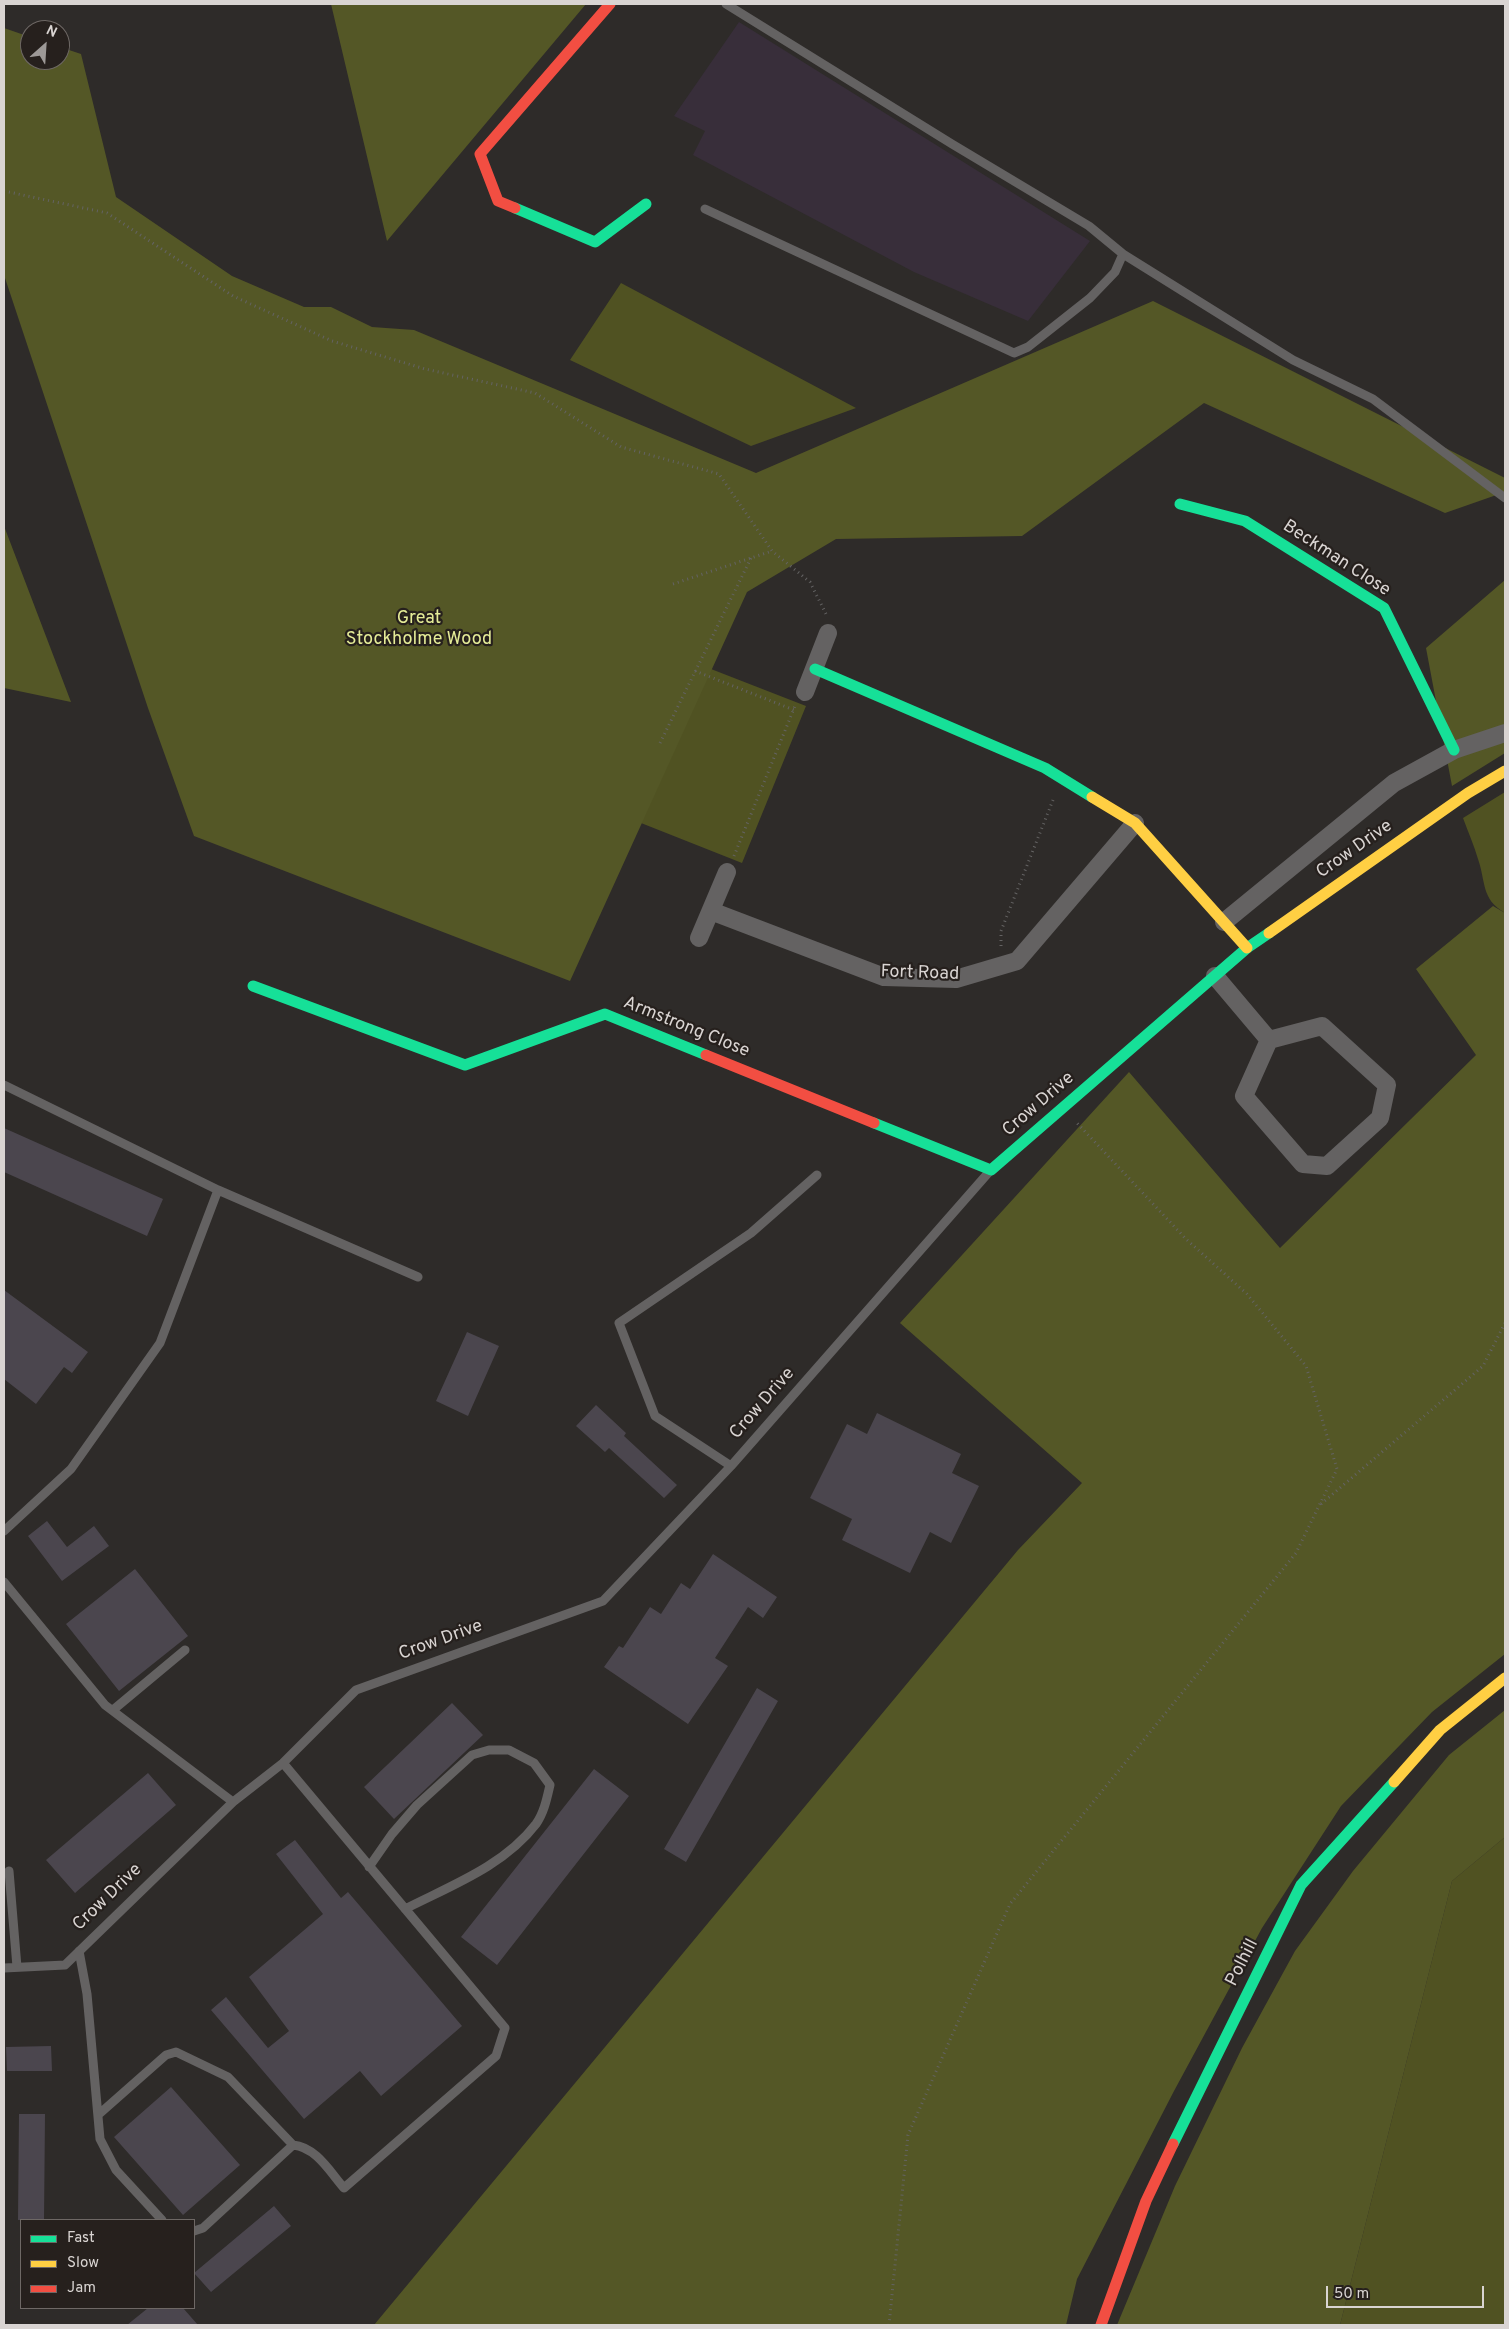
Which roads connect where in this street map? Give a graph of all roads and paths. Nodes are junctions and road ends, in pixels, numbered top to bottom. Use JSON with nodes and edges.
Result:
{"nodes":[{"id":1,"x":610,"y":4,"type":"edge"},
{"id":2,"x":726,"y":4,"type":"edge"},
{"id":3,"x":4,"y":191,"type":"edge"},
{"id":4,"x":646,"y":204,"type":"dead end"},
{"id":5,"x":705,"y":209,"type":"dead end"},
{"id":6,"x":1123,"y":254,"type":"junction"},
{"id":7,"x":1505,"y":498,"type":"edge"},
{"id":8,"x":1180,"y":504,"type":"dead end"},
{"id":9,"x":772,"y":551,"type":"junction"},
{"id":10,"x":751,"y":558,"type":"junction"},
{"id":11,"x":673,"y":584,"type":"dead end"},
{"id":12,"x":828,"y":633,"type":"joint"},
{"id":13,"x":815,"y":669,"type":"junction"},
{"id":14,"x":695,"y":672,"type":"junction"},
{"id":15,"x":806,"y":692,"type":"joint"},
{"id":16,"x":794,"y":710,"type":"junction"},
{"id":17,"x":1505,"y":733,"type":"edge"},
{"id":18,"x":660,"y":743,"type":"dead end"},
{"id":19,"x":1454,"y":750,"type":"junction"},
{"id":20,"x":1505,"y":771,"type":"edge"},
{"id":21,"x":1062,"y":778,"type":"junction"},
{"id":22,"x":1135,"y":823,"type":"junction"},
{"id":23,"x":727,"y":872,"type":"joint"},
{"id":24,"x":711,"y":911,"type":"junction"},
{"id":25,"x":1224,"y":922,"type":"junction"},
{"id":26,"x":700,"y":938,"type":"dead end"},
{"id":27,"x":1247,"y":948,"type":"junction"},
{"id":28,"x":1000,"y":967,"type":"junction"},
{"id":29,"x":1216,"y":976,"type":"junction"},
{"id":30,"x":253,"y":986,"type":"dead end"},
{"id":31,"x":1270,"y":1040,"type":"junction"},
{"id":32,"x":4,"y":1086,"type":"edge"},
{"id":33,"x":1063,"y":1108,"type":"junction"},
{"id":34,"x":991,"y":1170,"type":"junction"},
{"id":35,"x":817,"y":1175,"type":"dead end"},
{"id":36,"x":218,"y":1190,"type":"junction"},
{"id":37,"x":418,"y":1277,"type":"dead end"},
{"id":38,"x":1505,"y":1323,"type":"edge"},
{"id":39,"x":732,"y":1466,"type":"junction"},
{"id":40,"x":1319,"y":1506,"type":"junction"},
{"id":41,"x":4,"y":1531,"type":"edge"},
{"id":42,"x":4,"y":1582,"type":"edge"},
{"id":43,"x":185,"y":1650,"type":"dead end"},
{"id":44,"x":1505,"y":1678,"type":"edge"},
{"id":45,"x":112,"y":1710,"type":"junction"},
{"id":46,"x":284,"y":1764,"type":"junction"},
{"id":47,"x":234,"y":1802,"type":"junction"},
{"id":48,"x":369,"y":1867,"type":"junction"},
{"id":49,"x":9,"y":1871,"type":"dead end"},
{"id":50,"x":405,"y":1909,"type":"junction"},
{"id":51,"x":78,"y":1952,"type":"junction"},
{"id":52,"x":16,"y":1967,"type":"junction"},
{"id":53,"x":4,"y":1968,"type":"edge"},
{"id":54,"x":98,"y":2115,"type":"junction"},
{"id":55,"x":293,"y":2146,"type":"junction"},
{"id":56,"x":161,"y":2219,"type":"edge"},
{"id":57,"x":195,"y":2231,"type":"edge"},
{"id":58,"x":889,"y":2325,"type":"edge"},
{"id":59,"x":1101,"y":2325,"type":"edge"}],
"edges":[{"from":1,"to":4,"type":"street"},
{"from":2,"to":6,"type":"lane"},
{"from":3,"to":9,"type":"path"},
{"from":5,"to":6,"type":"lane"},
{"from":6,"to":7,"type":"lane"},
{"from":8,"to":19,"type":"street","name":"Beckman Close"},
{"from":9,"to":10,"type":"path"},
{"from":9,"to":12,"type":"path"},
{"from":10,"to":11,"type":"path"},
{"from":10,"to":14,"type":"path"},
{"from":12,"to":13,"type":"street"},
{"from":13,"to":15,"type":"street"},
{"from":13,"to":21,"type":"street"},
{"from":14,"to":16,"type":"path"},
{"from":14,"to":18,"type":"path"},
{"from":15,"to":16,"type":"path"},
{"from":16,"to":23,"type":"path"},
{"from":17,"to":19,"type":"street"},
{"from":19,"to":25,"type":"street"},
{"from":20,"to":27,"type":"street","name":"Crow Drive"},
{"from":21,"to":22,"type":"street"},
{"from":21,"to":28,"type":"path"},
{"from":22,"to":25,"type":"street"},
{"from":22,"to":28,"type":"street","name":"Fort Road"},
{"from":23,"to":24,"type":"street"},
{"from":24,"to":26,"type":"street"},
{"from":24,"to":28,"type":"street","name":"Fort Road"},
{"from":25,"to":27,"type":"street"},
{"from":27,"to":29,"type":"street","name":"Crow Drive"},
{"from":29,"to":31,"type":"street"},
{"from":29,"to":33,"type":"street","name":"Crow Drive"},
{"from":30,"to":34,"type":"street","name":"Armstrong Close"},
{"from":31,"to":31,"type":"street"},
{"from":32,"to":36,"type":"lane"},
{"from":33,"to":34,"type":"street","name":"Crow Drive"},
{"from":33,"to":40,"type":"path"},
{"from":34,"to":39,"type":"lane","name":"Crow Drive"},
{"from":35,"to":39,"type":"lane"},
{"from":36,"to":37,"type":"lane"},
{"from":36,"to":41,"type":"lane"},
{"from":38,"to":40,"type":"path"},
{"from":39,"to":46,"type":"lane","name":"Crow Drive"},
{"from":40,"to":58,"type":"path"},
{"from":42,"to":45,"type":"lane"},
{"from":43,"to":45,"type":"lane"},
{"from":44,"to":59,"type":"street","name":"Polhill"},
{"from":45,"to":47,"type":"lane"},
{"from":46,"to":47,"type":"lane","name":"Crow Drive"},
{"from":46,"to":48,"type":"lane"},
{"from":47,"to":51,"type":"lane","name":"Crow Drive"},
{"from":48,"to":50,"type":"lane"},
{"from":48,"to":50,"type":"lane"},
{"from":49,"to":52,"type":"lane"},
{"from":50,"to":55,"type":"lane"},
{"from":51,"to":52,"type":"lane","name":"Crow Drive"},
{"from":51,"to":54,"type":"lane"},
{"from":52,"to":53,"type":"lane","name":"Crow Drive"},
{"from":54,"to":55,"type":"lane"},
{"from":54,"to":56,"type":"lane"},
{"from":55,"to":57,"type":"lane"}]}
